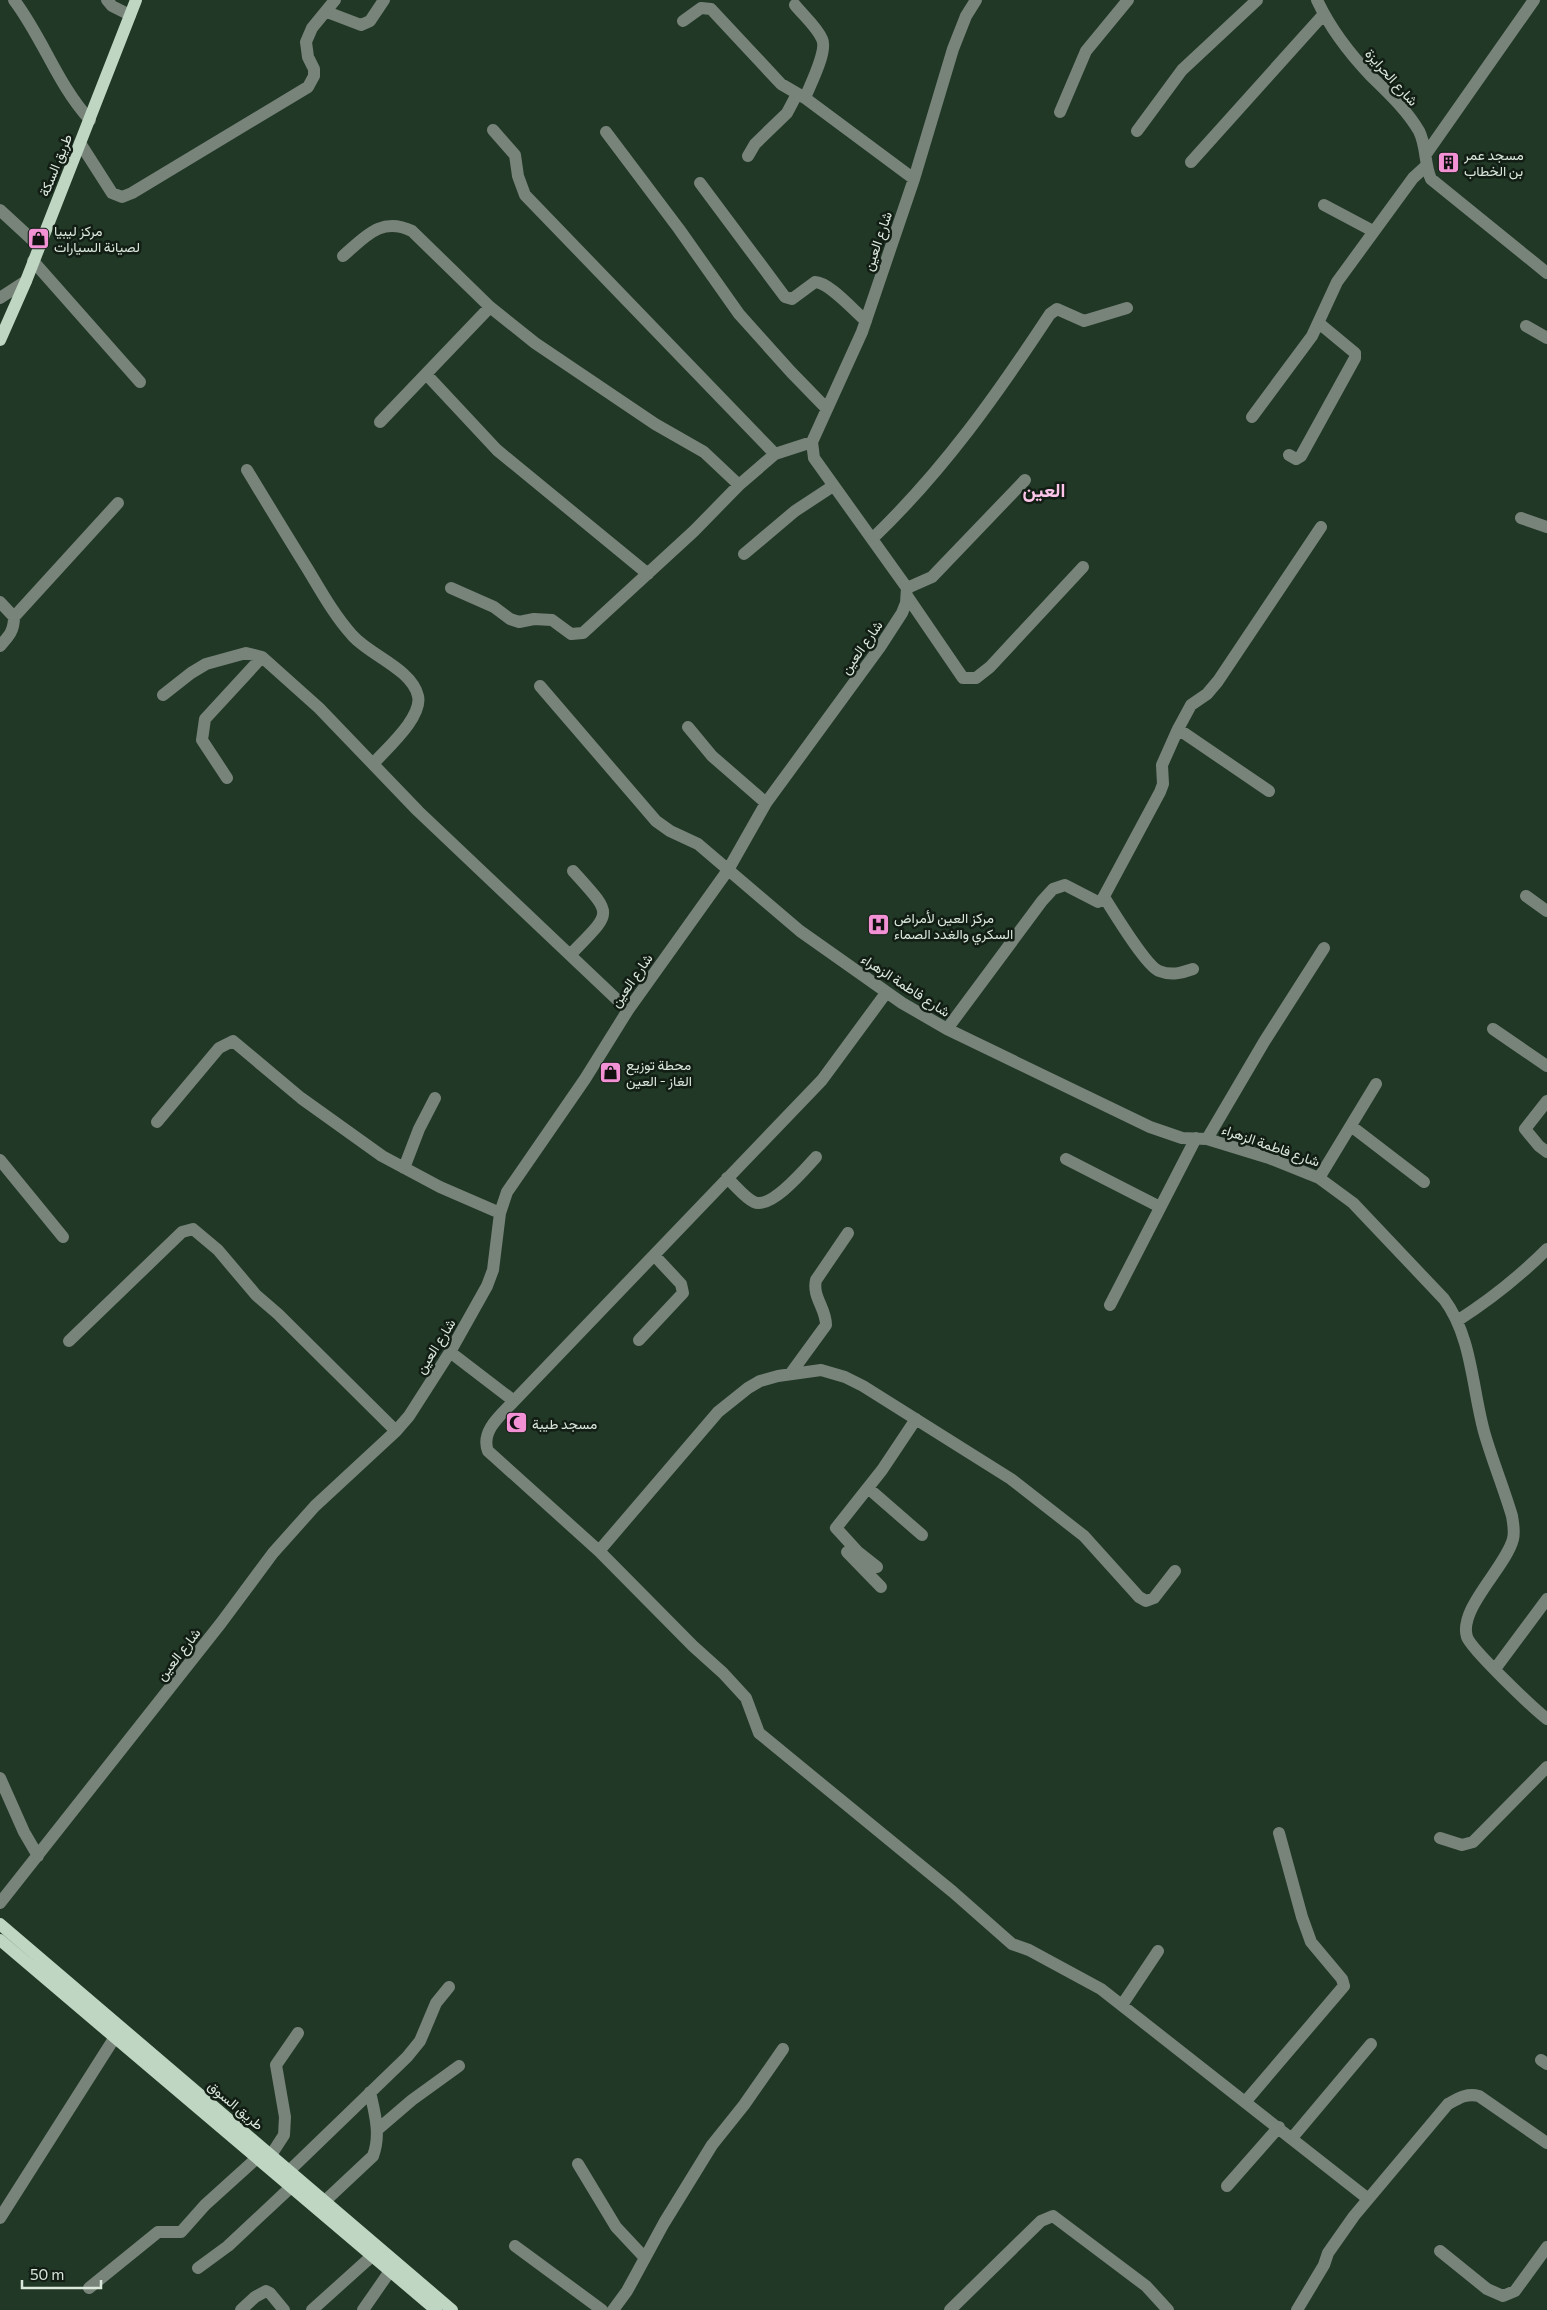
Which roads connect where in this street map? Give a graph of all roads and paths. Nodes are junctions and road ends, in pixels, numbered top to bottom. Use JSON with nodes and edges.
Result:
{"nodes":[{"id":1,"x":14,"y":0,"type":"edge"},
{"id":2,"x":107,"y":0,"type":"edge"},
{"id":3,"x":136,"y":0,"type":"edge"},
{"id":4,"x":335,"y":0,"type":"edge"},
{"id":5,"x":384,"y":0,"type":"edge"},
{"id":6,"x":976,"y":0,"type":"edge"},
{"id":7,"x":1128,"y":0,"type":"edge"},
{"id":8,"x":1257,"y":0,"type":"edge"},
{"id":9,"x":1317,"y":0,"type":"edge"},
{"id":10,"x":1534,"y":0,"type":"edge"},
{"id":11,"x":795,"y":5,"type":"dead end"},
{"id":12,"x":327,"y":12,"type":"junction"},
{"id":13,"x":1324,"y":14,"type":"junction"},
{"id":14,"x":130,"y":15,"type":"junction"},
{"id":15,"x":683,"y":21,"type":"dead end"},
{"id":16,"x":801,"y":96,"type":"junction"},
{"id":17,"x":1060,"y":112,"type":"dead end"},
{"id":18,"x":90,"y":120,"type":"junction"},
{"id":19,"x":493,"y":130,"type":"dead end"},
{"id":20,"x":1137,"y":131,"type":"dead end"},
{"id":21,"x":606,"y":132,"type":"dead end"},
{"id":22,"x":80,"y":143,"type":"junction"},
{"id":23,"x":748,"y":156,"type":"dead end"},
{"id":24,"x":1426,"y":160,"type":"junction"},
{"id":25,"x":1191,"y":162,"type":"dead end"},
{"id":26,"x":914,"y":179,"type":"junction"},
{"id":27,"x":700,"y":183,"type":"dead end"},
{"id":28,"x":1324,"y":205,"type":"dead end"},
{"id":29,"x":0,"y":210,"type":"edge"},
{"id":30,"x":1373,"y":231,"type":"junction"},
{"id":31,"x":39,"y":246,"type":"junction"},
{"id":32,"x":343,"y":256,"type":"dead end"},
{"id":33,"x":34,"y":261,"type":"junction"},
{"id":34,"x":1547,"y":272,"type":"edge"},
{"id":35,"x":26,"y":281,"type":"junction"},
{"id":36,"x":0,"y":298,"type":"edge"},
{"id":37,"x":490,"y":307,"type":"junction"},
{"id":38,"x":1126,"y":308,"type":"dead end"},
{"id":39,"x":866,"y":321,"type":"junction"},
{"id":40,"x":1320,"y":324,"type":"junction"},
{"id":41,"x":1526,"y":326,"type":"dead end"},
{"id":42,"x":1547,"y":338,"type":"edge"},
{"id":43,"x":0,"y":340,"type":"edge"},
{"id":44,"x":426,"y":374,"type":"junction"},
{"id":45,"x":140,"y":382,"type":"dead end"},
{"id":46,"x":827,"y":409,"type":"junction"},
{"id":47,"x":1252,"y":417,"type":"dead end"},
{"id":48,"x":380,"y":422,"type":"dead end"},
{"id":49,"x":812,"y":442,"type":"junction"},
{"id":50,"x":775,"y":454,"type":"junction"},
{"id":51,"x":1289,"y":455,"type":"dead end"},
{"id":52,"x":247,"y":470,"type":"dead end"},
{"id":53,"x":1026,"y":480,"type":"dead end"},
{"id":54,"x":739,"y":485,"type":"junction"},
{"id":55,"x":833,"y":486,"type":"junction"},
{"id":56,"x":118,"y":503,"type":"dead end"},
{"id":57,"x":1521,"y":518,"type":"dead end"},
{"id":58,"x":1321,"y":527,"type":"dead end"},
{"id":59,"x":1547,"y":527,"type":"edge"},
{"id":60,"x":872,"y":539,"type":"junction"},
{"id":61,"x":744,"y":554,"type":"dead end"},
{"id":62,"x":1083,"y":567,"type":"dead end"},
{"id":63,"x":648,"y":574,"type":"junction"},
{"id":64,"x":451,"y":588,"type":"dead end"},
{"id":65,"x":907,"y":592,"type":"junction"},
{"id":66,"x":0,"y":602,"type":"edge"},
{"id":67,"x":14,"y":617,"type":"junction"},
{"id":68,"x":0,"y":646,"type":"edge"},
{"id":69,"x":262,"y":657,"type":"junction"},
{"id":70,"x":540,"y":686,"type":"dead end"},
{"id":71,"x":164,"y":696,"type":"dead end"},
{"id":72,"x":688,"y":727,"type":"dead end"},
{"id":73,"x":1178,"y":729,"type":"junction"},
{"id":74,"x":373,"y":764,"type":"junction"},
{"id":75,"x":227,"y":778,"type":"dead end"},
{"id":76,"x":1269,"y":790,"type":"dead end"},
{"id":77,"x":766,"y":803,"type":"junction"},
{"id":78,"x":728,"y":870,"type":"junction"},
{"id":79,"x":573,"y":871,"type":"dead end"},
{"id":80,"x":1526,"y":896,"type":"dead end"},
{"id":81,"x":1104,"y":897,"type":"junction"},
{"id":82,"x":1547,"y":911,"type":"edge"},
{"id":83,"x":1324,"y":948,"type":"dead end"},
{"id":84,"x":571,"y":954,"type":"junction"},
{"id":85,"x":1193,"y":969,"type":"dead end"},
{"id":86,"x":886,"y":993,"type":"junction"},
{"id":87,"x":628,"y":1010,"type":"junction"},
{"id":88,"x":947,"y":1029,"type":"junction"},
{"id":89,"x":1494,"y":1029,"type":"dead end"},
{"id":90,"x":1547,"y":1066,"type":"edge"},
{"id":91,"x":1376,"y":1084,"type":"dead end"},
{"id":92,"x":435,"y":1098,"type":"dead end"},
{"id":93,"x":1547,"y":1101,"type":"edge"},
{"id":94,"x":157,"y":1122,"type":"dead end"},
{"id":95,"x":1351,"y":1126,"type":"junction"},
{"id":96,"x":1202,"y":1138,"type":"junction"},
{"id":97,"x":1547,"y":1152,"type":"edge"},
{"id":98,"x":816,"y":1157,"type":"dead end"},
{"id":99,"x":1066,"y":1159,"type":"dead end"},
{"id":100,"x":0,"y":1160,"type":"edge"},
{"id":101,"x":404,"y":1168,"type":"junction"},
{"id":102,"x":727,"y":1178,"type":"junction"},
{"id":103,"x":1319,"y":1178,"type":"junction"},
{"id":104,"x":1424,"y":1182,"type":"dead end"},
{"id":105,"x":1160,"y":1207,"type":"junction"},
{"id":106,"x":500,"y":1212,"type":"junction"},
{"id":107,"x":848,"y":1233,"type":"dead end"},
{"id":108,"x":63,"y":1237,"type":"dead end"},
{"id":109,"x":1547,"y":1249,"type":"edge"},
{"id":110,"x":654,"y":1255,"type":"junction"},
{"id":111,"x":1110,"y":1305,"type":"dead end"},
{"id":112,"x":1457,"y":1321,"type":"junction"},
{"id":113,"x":639,"y":1340,"type":"dead end"},
{"id":114,"x":69,"y":1341,"type":"dead end"},
{"id":115,"x":450,"y":1352,"type":"junction"},
{"id":116,"x":791,"y":1373,"type":"junction"},
{"id":117,"x":514,"y":1401,"type":"junction"},
{"id":118,"x":916,"y":1419,"type":"junction"},
{"id":119,"x":396,"y":1431,"type":"junction"},
{"id":120,"x":868,"y":1488,"type":"junction"},
{"id":121,"x":836,"y":1528,"type":"junction"},
{"id":122,"x":922,"y":1535,"type":"dead end"},
{"id":123,"x":599,"y":1551,"type":"junction"},
{"id":124,"x":877,"y":1567,"type":"dead end"},
{"id":125,"x":1175,"y":1571,"type":"dead end"},
{"id":126,"x":881,"y":1587,"type":"dead end"},
{"id":127,"x":1547,"y":1599,"type":"edge"},
{"id":128,"x":1495,"y":1669,"type":"junction"},
{"id":129,"x":1547,"y":1719,"type":"edge"},
{"id":130,"x":1547,"y":1768,"type":"edge"},
{"id":131,"x":0,"y":1778,"type":"edge"},
{"id":132,"x":1279,"y":1833,"type":"dead end"},
{"id":133,"x":1440,"y":1838,"type":"dead end"},
{"id":134,"x":38,"y":1856,"type":"junction"},
{"id":135,"x":0,"y":1903,"type":"edge"},
{"id":136,"x":0,"y":1924,"type":"edge"},
{"id":137,"x":0,"y":1940,"type":"edge"},
{"id":138,"x":1158,"y":1951,"type":"dead end"},
{"id":139,"x":449,"y":1987,"type":"dead end"},
{"id":140,"x":1122,"y":2005,"type":"junction"},
{"id":141,"x":298,"y":2033,"type":"dead end"},
{"id":142,"x":115,"y":2037,"type":"junction"},
{"id":143,"x":1371,"y":2044,"type":"dead end"},
{"id":144,"x":783,"y":2049,"type":"dead end"},
{"id":145,"x":458,"y":2066,"type":"dead end"},
{"id":146,"x":370,"y":2092,"type":"junction"},
{"id":147,"x":1246,"y":2101,"type":"junction"},
{"id":148,"x":1278,"y":2127,"type":"junction"},
{"id":149,"x":377,"y":2130,"type":"junction"},
{"id":150,"x":1292,"y":2138,"type":"junction"},
{"id":151,"x":1547,"y":2143,"type":"edge"},
{"id":152,"x":271,"y":2155,"type":"junction"},
{"id":153,"x":257,"y":2158,"type":"junction"},
{"id":154,"x":578,"y":2164,"type":"dead end"},
{"id":155,"x":289,"y":2171,"type":"junction"},
{"id":156,"x":1227,"y":2186,"type":"dead end"},
{"id":157,"x":291,"y":2187,"type":"junction"},
{"id":158,"x":1367,"y":2198,"type":"junction"},
{"id":159,"x":325,"y":2201,"type":"junction"},
{"id":160,"x":0,"y":2218,"type":"edge"},
{"id":161,"x":515,"y":2246,"type":"dead end"},
{"id":162,"x":1547,"y":2247,"type":"edge"},
{"id":163,"x":1440,"y":2251,"type":"dead end"},
{"id":164,"x":372,"y":2256,"type":"junction"},
{"id":165,"x":645,"y":2258,"type":"junction"},
{"id":166,"x":198,"y":2268,"type":"dead end"},
{"id":167,"x":390,"y":2271,"type":"junction"},
{"id":168,"x":89,"y":2288,"type":"dead end"},
{"id":169,"x":241,"y":2310,"type":"edge"},
{"id":170,"x":284,"y":2310,"type":"edge"},
{"id":171,"x":312,"y":2310,"type":"edge"},
{"id":172,"x":363,"y":2310,"type":"edge"},
{"id":173,"x":436,"y":2310,"type":"edge"},
{"id":174,"x":452,"y":2310,"type":"edge"},
{"id":175,"x":602,"y":2310,"type":"edge"},
{"id":176,"x":613,"y":2310,"type":"edge"},
{"id":177,"x":950,"y":2310,"type":"edge"},
{"id":178,"x":1168,"y":2310,"type":"edge"},
{"id":179,"x":1297,"y":2310,"type":"edge"}],
"edges":[{"from":1,"to":18,"type":"street"},
{"from":2,"to":14,"type":"street"},
{"from":3,"to":14,"type":"main road","name":"طريق السكة"},
{"from":4,"to":12,"type":"street"},
{"from":5,"to":12,"type":"street"},
{"from":6,"to":26,"type":"street","name":"شارع العين"},
{"from":7,"to":17,"type":"street"},
{"from":8,"to":20,"type":"street"},
{"from":9,"to":13,"type":"street","name":"شارع الحرايزة"},
{"from":10,"to":24,"type":"street"},
{"from":11,"to":16,"type":"street"},
{"from":12,"to":22,"type":"street"},
{"from":13,"to":24,"type":"street","name":"شارع الحرايزة"},
{"from":13,"to":25,"type":"street"},
{"from":14,"to":18,"type":"main road","name":"طريق السكة"},
{"from":15,"to":16,"type":"street"},
{"from":16,"to":23,"type":"street"},
{"from":16,"to":26,"type":"street"},
{"from":18,"to":22,"type":"main road","name":"طريق السكة"},
{"from":19,"to":50,"type":"street"},
{"from":21,"to":46,"type":"street"},
{"from":22,"to":31,"type":"main road","name":"طريق السكة"},
{"from":24,"to":30,"type":"street"},
{"from":24,"to":34,"type":"street","name":"شارع الحرايزة"},
{"from":26,"to":39,"type":"street","name":"شارع العين"},
{"from":27,"to":39,"type":"street"},
{"from":28,"to":30,"type":"street"},
{"from":29,"to":31,"type":"street"},
{"from":30,"to":40,"type":"street"},
{"from":31,"to":33,"type":"main road","name":"طريق السكة"},
{"from":32,"to":37,"type":"street"},
{"from":33,"to":35,"type":"main road","name":"طريق السكة"},
{"from":33,"to":45,"type":"street"},
{"from":35,"to":36,"type":"street"},
{"from":35,"to":43,"type":"main road","name":"طريق السكة"},
{"from":37,"to":44,"type":"street"},
{"from":37,"to":54,"type":"street"},
{"from":38,"to":60,"type":"street"},
{"from":39,"to":46,"type":"street","name":"شارع العين"},
{"from":40,"to":47,"type":"street"},
{"from":40,"to":51,"type":"street"},
{"from":41,"to":42,"type":"street"},
{"from":44,"to":48,"type":"street"},
{"from":44,"to":63,"type":"street"},
{"from":46,"to":49,"type":"street","name":"شارع العين"},
{"from":49,"to":50,"type":"street"},
{"from":49,"to":55,"type":"street"},
{"from":50,"to":54,"type":"street"},
{"from":52,"to":74,"type":"street"},
{"from":53,"to":65,"type":"street"},
{"from":54,"to":63,"type":"street"},
{"from":55,"to":60,"type":"street"},
{"from":55,"to":61,"type":"street"},
{"from":56,"to":67,"type":"street"},
{"from":57,"to":59,"type":"street"},
{"from":58,"to":73,"type":"street"},
{"from":60,"to":65,"type":"street"},
{"from":62,"to":65,"type":"street"},
{"from":63,"to":64,"type":"street"},
{"from":65,"to":77,"type":"street","name":"شارع العين"},
{"from":66,"to":67,"type":"street"},
{"from":67,"to":68,"type":"street"},
{"from":69,"to":71,"type":"street"},
{"from":69,"to":74,"type":"street"},
{"from":69,"to":75,"type":"street"},
{"from":70,"to":78,"type":"street","name":"شارع فاطمة الزهراء"},
{"from":72,"to":77,"type":"street"},
{"from":73,"to":76,"type":"street"},
{"from":73,"to":81,"type":"street"},
{"from":74,"to":84,"type":"street"},
{"from":77,"to":78,"type":"street","name":"شارع العين"},
{"from":78,"to":86,"type":"street","name":"شارع فاطمة الزهراء"},
{"from":78,"to":87,"type":"street","name":"شارع العين"},
{"from":79,"to":84,"type":"street"},
{"from":80,"to":82,"type":"street"},
{"from":81,"to":85,"type":"street"},
{"from":81,"to":88,"type":"street"},
{"from":83,"to":96,"type":"street"},
{"from":84,"to":87,"type":"street"},
{"from":86,"to":88,"type":"street","name":"شارع فاطمة الزهراء"},
{"from":86,"to":102,"type":"street"},
{"from":87,"to":106,"type":"street","name":"شارع العين"},
{"from":88,"to":96,"type":"street","name":"شارع فاطمة الزهراء"},
{"from":89,"to":90,"type":"street"},
{"from":91,"to":95,"type":"street"},
{"from":92,"to":101,"type":"street"},
{"from":93,"to":97,"type":"street"},
{"from":94,"to":101,"type":"street"},
{"from":95,"to":103,"type":"street"},
{"from":95,"to":104,"type":"street"},
{"from":96,"to":103,"type":"street","name":"شارع فاطمة الزهراء"},
{"from":96,"to":105,"type":"street"},
{"from":98,"to":102,"type":"street"},
{"from":99,"to":105,"type":"street"},
{"from":100,"to":108,"type":"street"},
{"from":101,"to":106,"type":"street"},
{"from":102,"to":110,"type":"street"},
{"from":103,"to":112,"type":"street","name":"شارع فاطمة الزهراء"},
{"from":105,"to":111,"type":"street"},
{"from":106,"to":115,"type":"street","name":"شارع العين"},
{"from":107,"to":116,"type":"street"},
{"from":109,"to":112,"type":"street"},
{"from":110,"to":113,"type":"street"},
{"from":110,"to":117,"type":"street"},
{"from":112,"to":128,"type":"street","name":"شارع فاطمة الزهراء"},
{"from":114,"to":119,"type":"street"},
{"from":115,"to":117,"type":"street"},
{"from":115,"to":119,"type":"street","name":"شارع العين"},
{"from":116,"to":118,"type":"street"},
{"from":116,"to":123,"type":"street"},
{"from":117,"to":123,"type":"street"},
{"from":118,"to":120,"type":"street"},
{"from":118,"to":125,"type":"street"},
{"from":119,"to":134,"type":"street","name":"شارع العين"},
{"from":120,"to":121,"type":"street"},
{"from":120,"to":122,"type":"street"},
{"from":121,"to":124,"type":"street"},
{"from":121,"to":126,"type":"street"},
{"from":123,"to":140,"type":"street"},
{"from":127,"to":128,"type":"street"},
{"from":128,"to":129,"type":"street","name":"شارع فاطمة الزهراء"},
{"from":130,"to":133,"type":"street"},
{"from":131,"to":134,"type":"street"},
{"from":132,"to":147,"type":"street"},
{"from":134,"to":135,"type":"street","name":"شارع العين"},
{"from":136,"to":152,"type":"main road","name":"طريق السوق"},
{"from":137,"to":142,"type":"main road","name":"طريق السوق"},
{"from":138,"to":140,"type":"street"},
{"from":139,"to":146,"type":"street"},
{"from":140,"to":147,"type":"street"},
{"from":141,"to":152,"type":"street"},
{"from":142,"to":153,"type":"main road","name":"طريق السوق"},
{"from":142,"to":160,"type":"street"},
{"from":143,"to":150,"type":"street"},
{"from":144,"to":165,"type":"street"},
{"from":145,"to":149,"type":"street"},
{"from":146,"to":149,"type":"street"},
{"from":146,"to":155,"type":"street"},
{"from":147,"to":148,"type":"street"},
{"from":148,"to":150,"type":"street"},
{"from":148,"to":156,"type":"street"},
{"from":149,"to":159,"type":"street"},
{"from":150,"to":158,"type":"street"},
{"from":151,"to":158,"type":"street"},
{"from":152,"to":155,"type":"main road","name":"طريق السوق"},
{"from":153,"to":157,"type":"main road","name":"طريق السوق"},
{"from":153,"to":168,"type":"street"},
{"from":154,"to":165,"type":"street"},
{"from":155,"to":159,"type":"main road","name":"طريق السوق"},
{"from":157,"to":164,"type":"main road","name":"طريق السوق"},
{"from":157,"to":166,"type":"street"},
{"from":158,"to":179,"type":"street"},
{"from":159,"to":174,"type":"main road","name":"طريق السوق"},
{"from":161,"to":175,"type":"street"},
{"from":162,"to":163,"type":"street"},
{"from":164,"to":167,"type":"main road","name":"طريق السوق"},
{"from":164,"to":171,"type":"street"},
{"from":165,"to":176,"type":"street"},
{"from":167,"to":172,"type":"street"},
{"from":167,"to":173,"type":"main road","name":"طريق السوق"},
{"from":169,"to":170,"type":"street"},
{"from":177,"to":178,"type":"street"}]}
